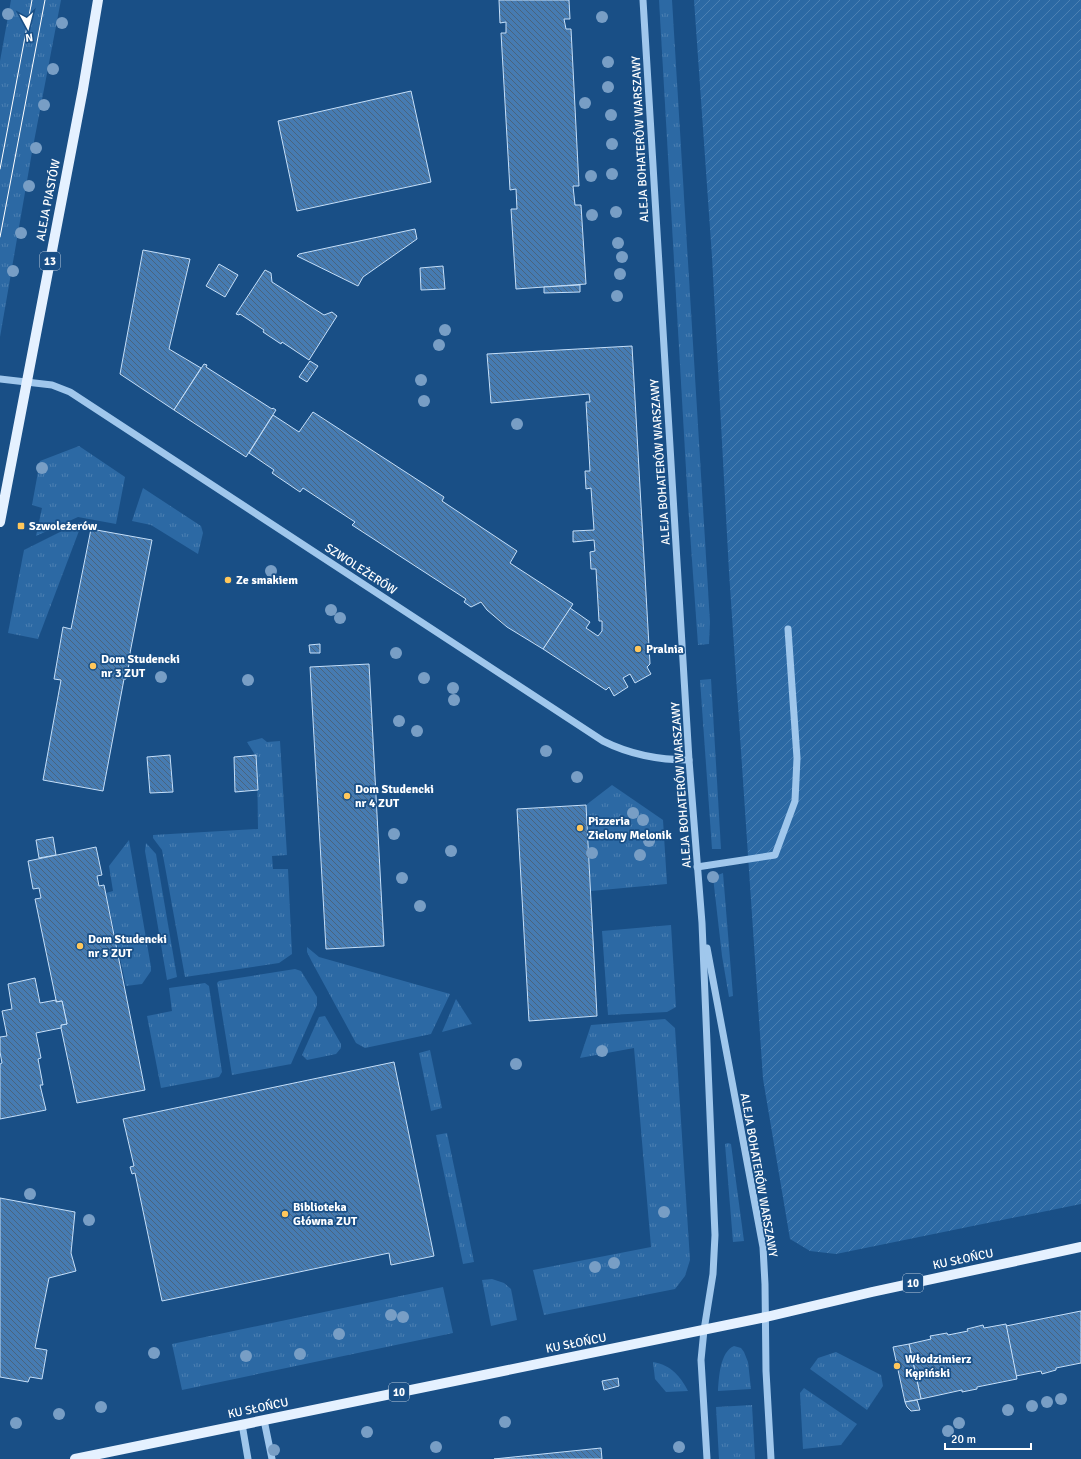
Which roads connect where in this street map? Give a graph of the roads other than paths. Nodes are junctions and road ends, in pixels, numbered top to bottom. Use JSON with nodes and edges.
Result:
{"nodes":[{"id":1,"x":98,"y":0,"type":"edge"},
{"id":2,"x":643,"y":0,"type":"edge"},
{"id":3,"x":0,"y":379,"type":"edge"},
{"id":4,"x":26,"y":383,"type":"junction"},
{"id":5,"x":0,"y":522,"type":"edge"},
{"id":6,"x":788,"y":628,"type":"dead end"},
{"id":7,"x":689,"y":760,"type":"junction"},
{"id":8,"x":697,"y":867,"type":"junction"},
{"id":9,"x":702,"y":922,"type":"junction"},
{"id":10,"x":1081,"y":1247,"type":"edge"},
{"id":11,"x":766,"y":1317,"type":"junction"},
{"id":12,"x":704,"y":1330,"type":"junction"},
{"id":13,"x":264,"y":1420,"type":"junction"},
{"id":14,"x":242,"y":1424,"type":"junction"},
{"id":15,"x":94,"y":1457,"type":"edge"},
{"id":16,"x":75,"y":1459,"type":"edge"},
{"id":17,"x":248,"y":1459,"type":"edge"},
{"id":18,"x":272,"y":1459,"type":"edge"},
{"id":19,"x":707,"y":1459,"type":"edge"},
{"id":20,"x":771,"y":1459,"type":"edge"}],
"edges":[{"from":1,"to":4,"type":"main road","name":"ALEJA PIASTÓW","number":"13"},
{"from":2,"to":7,"type":"street","name":"ALEJA BOHATERÓW WARSZAWY"},
{"from":3,"to":4,"type":"street"},
{"from":4,"to":5,"type":"main road","name":"ALEJA PIASTÓW","number":"13"},
{"from":4,"to":7,"type":"street","name":"SZWOLEŻERÓW"},
{"from":6,"to":8,"type":"street"},
{"from":7,"to":8,"type":"street","name":"ALEJA BOHATERÓW WARSZAWY"},
{"from":8,"to":9,"type":"street","name":"ALEJA BOHATERÓW WARSZAWY"},
{"from":9,"to":11,"type":"street","name":"ALEJA BOHATERÓW WARSZAWY"},
{"from":9,"to":12,"type":"street","name":"ALEJA BOHATERÓW WARSZAWY"},
{"from":10,"to":11,"type":"main road","name":"KU SŁOŃCU","number":"10"},
{"from":11,"to":12,"type":"main road","name":"KU SŁOŃCU","number":"10"},
{"from":11,"to":20,"type":"street","name":"ALEJA BOHATERÓW WARSZAWY"},
{"from":12,"to":13,"type":"main road","name":"KU SŁOŃCU","number":"10"},
{"from":12,"to":19,"type":"street","name":"ALEJA BOHATERÓW WARSZAWY"},
{"from":13,"to":14,"type":"main road","name":"KU SŁOŃCU","number":"10"},
{"from":13,"to":18,"type":"street"},
{"from":14,"to":15,"type":"main road","name":"KU SŁOŃCU","number":"10"},
{"from":14,"to":17,"type":"street"},
{"from":15,"to":16,"type":"main road","name":"KU SŁOŃCU","number":"10"}]}
